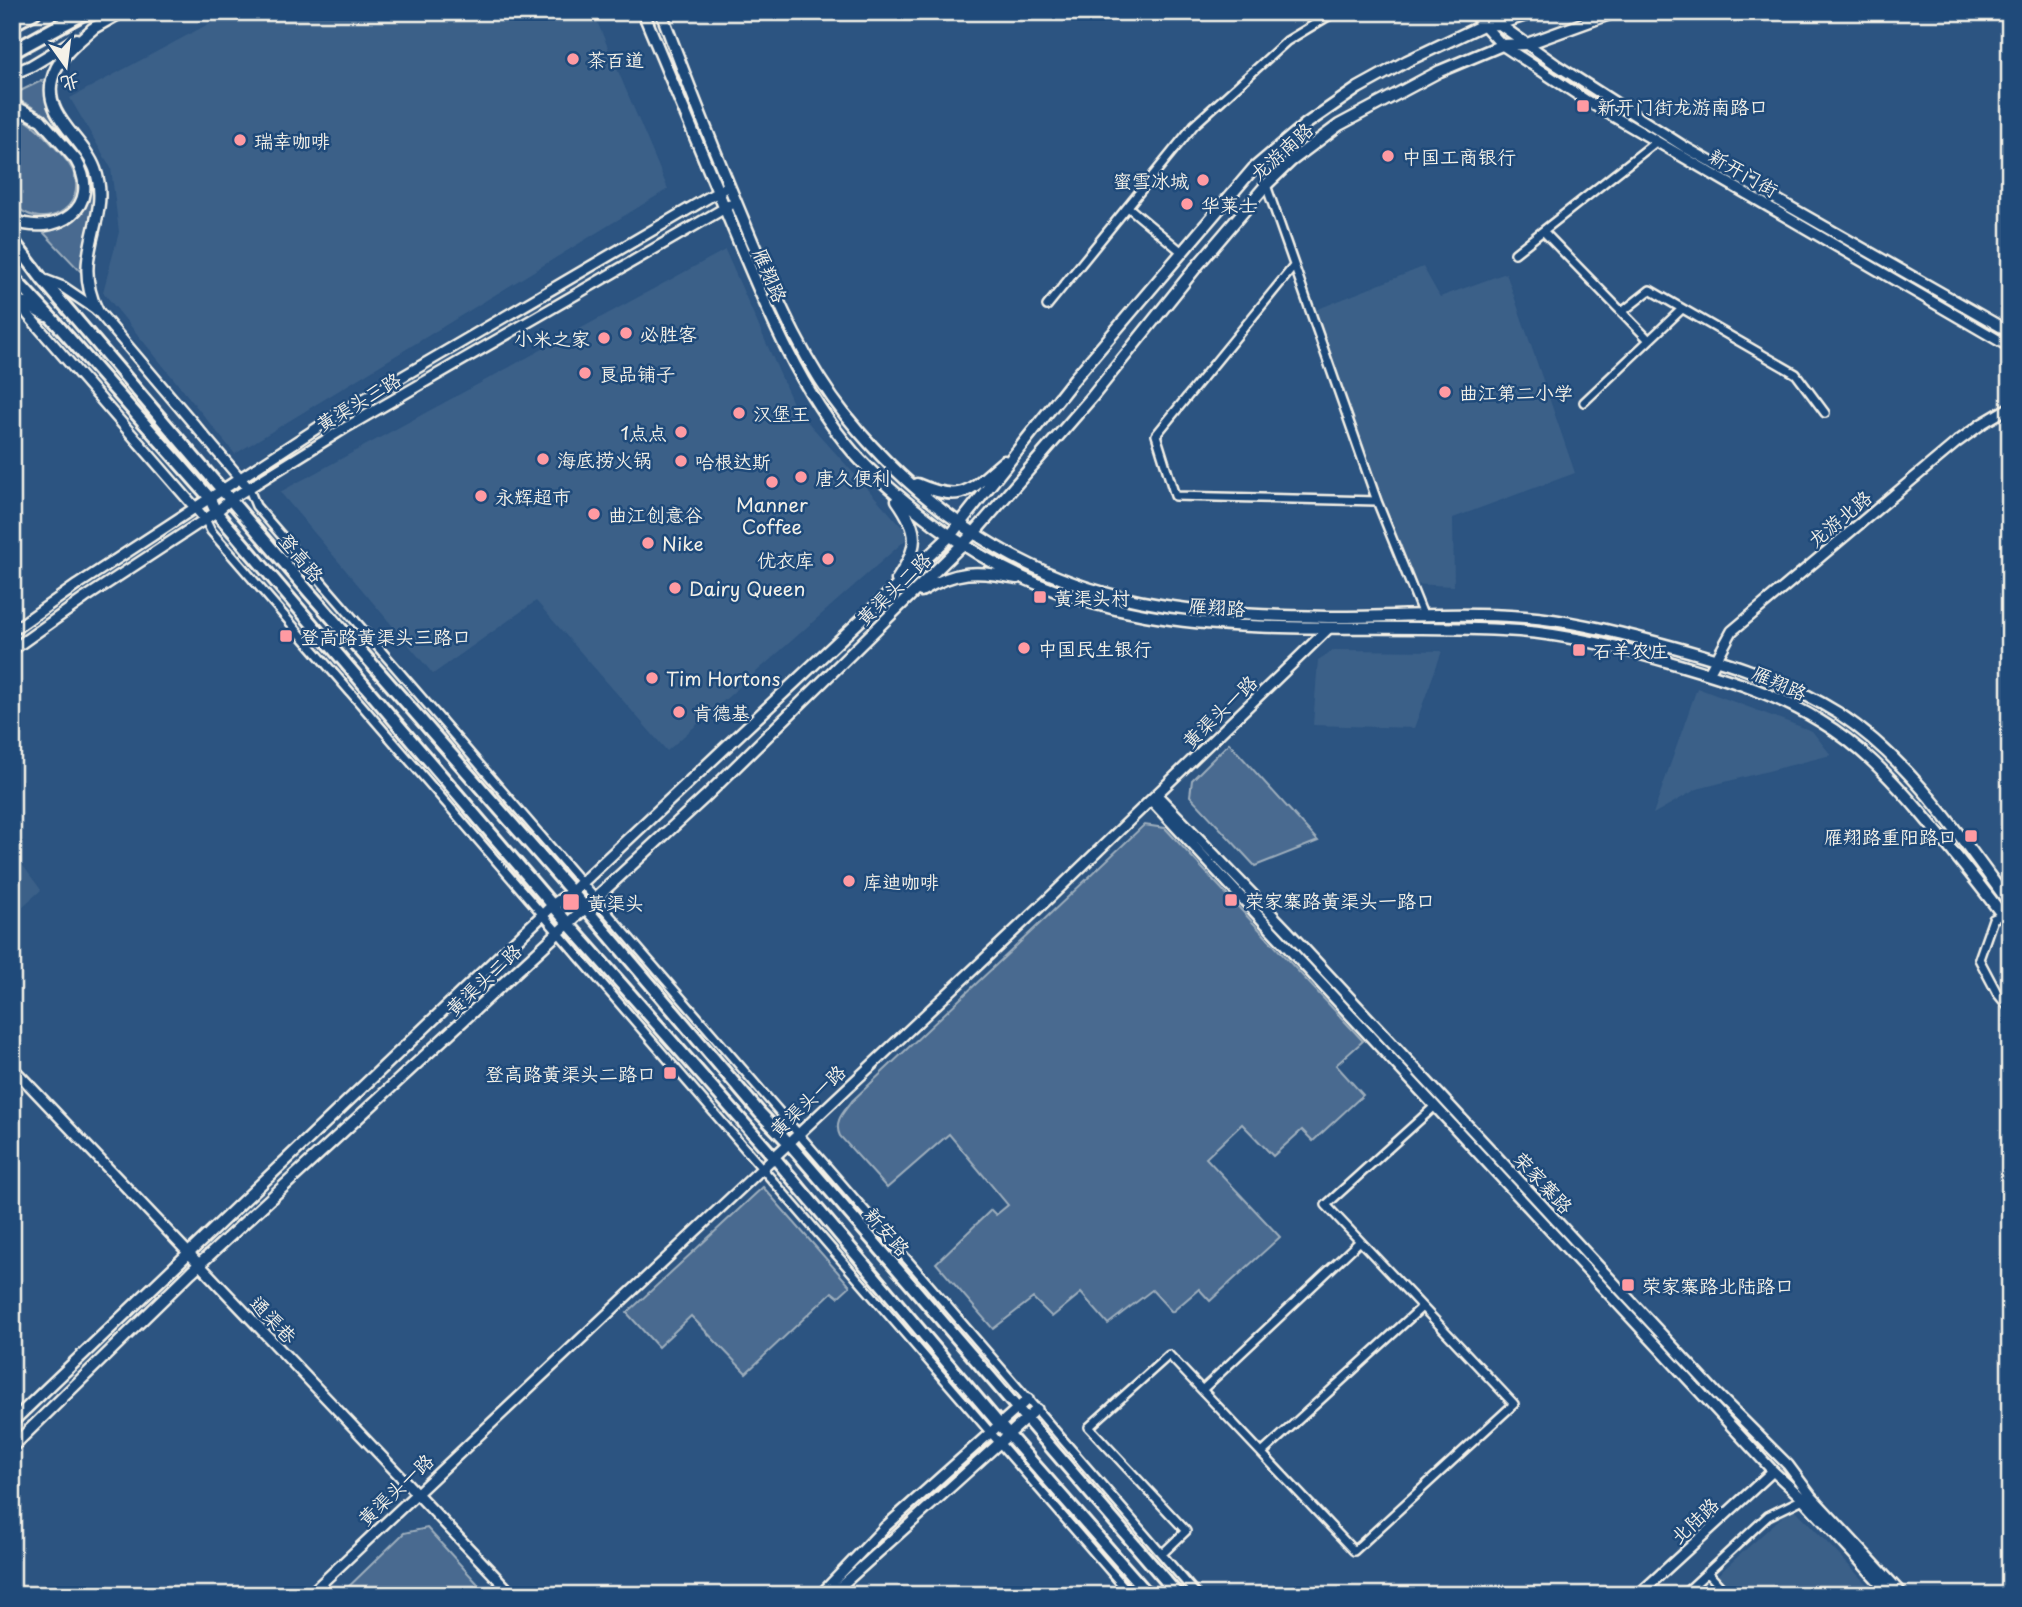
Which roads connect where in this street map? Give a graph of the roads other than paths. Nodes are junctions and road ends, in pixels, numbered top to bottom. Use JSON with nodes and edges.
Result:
{"nodes":[{"id":1,"x":34,"y":12,"type":"edge"},
{"id":2,"x":85,"y":12,"type":"edge"},
{"id":3,"x":122,"y":12,"type":"edge"},
{"id":4,"x":643,"y":12,"type":"edge"},
{"id":5,"x":661,"y":12,"type":"edge"},
{"id":6,"x":1335,"y":12,"type":"edge"},
{"id":7,"x":1472,"y":12,"type":"edge"},
{"id":8,"x":1488,"y":12,"type":"edge"},
{"id":9,"x":1535,"y":12,"type":"edge"},
{"id":10,"x":1615,"y":12,"type":"edge"},
{"id":11,"x":12,"y":24,"type":"edge"},
{"id":12,"x":1499,"y":24,"type":"junction"},
{"id":13,"x":1483,"y":25,"type":"junction"},
{"id":14,"x":95,"y":27,"type":"junction"},
{"id":15,"x":1527,"y":44,"type":"junction"},
{"id":16,"x":1502,"y":46,"type":"junction"},
{"id":17,"x":12,"y":52,"type":"edge"},
{"id":18,"x":12,"y":74,"type":"edge"},
{"id":19,"x":12,"y":105,"type":"edge"},
{"id":20,"x":1657,"y":141,"type":"junction"},
{"id":21,"x":1266,"y":185,"type":"junction"},
{"id":22,"x":728,"y":186,"type":"junction"},
{"id":23,"x":717,"y":193,"type":"junction"},
{"id":24,"x":735,"y":202,"type":"junction"},
{"id":25,"x":1128,"y":207,"type":"junction"},
{"id":26,"x":724,"y":208,"type":"junction"},
{"id":27,"x":12,"y":220,"type":"edge"},
{"id":28,"x":1543,"y":231,"type":"junction"},
{"id":29,"x":12,"y":239,"type":"edge"},
{"id":30,"x":1182,"y":252,"type":"junction"},
{"id":31,"x":1515,"y":253,"type":"dead end"},
{"id":32,"x":1294,"y":266,"type":"junction"},
{"id":33,"x":12,"y":276,"type":"edge"},
{"id":34,"x":42,"y":279,"type":"junction"},
{"id":35,"x":12,"y":288,"type":"edge"},
{"id":36,"x":16,"y":301,"type":"edge"},
{"id":37,"x":1047,"y":306,"type":"dead end"},
{"id":38,"x":1682,"y":309,"type":"junction"},
{"id":39,"x":97,"y":310,"type":"junction"},
{"id":40,"x":1622,"y":312,"type":"junction"},
{"id":41,"x":55,"y":322,"type":"junction"},
{"id":42,"x":2010,"y":332,"type":"edge"},
{"id":43,"x":1649,"y":340,"type":"junction"},
{"id":44,"x":2010,"y":347,"type":"edge"},
{"id":45,"x":1584,"y":402,"type":"dead end"},
{"id":46,"x":2010,"y":407,"type":"edge"},
{"id":47,"x":1825,"y":413,"type":"dead end"},
{"id":48,"x":1013,"y":454,"type":"junction"},
{"id":49,"x":240,"y":477,"type":"junction"},
{"id":50,"x":907,"y":480,"type":"junction"},
{"id":51,"x":887,"y":485,"type":"junction"},
{"id":52,"x":222,"y":488,"type":"junction"},
{"id":53,"x":249,"y":489,"type":"junction"},
{"id":54,"x":209,"y":497,"type":"junction"},
{"id":55,"x":231,"y":499,"type":"junction"},
{"id":56,"x":1377,"y":501,"type":"junction"},
{"id":57,"x":194,"y":506,"type":"junction"},
{"id":58,"x":216,"y":512,"type":"junction"},
{"id":59,"x":205,"y":519,"type":"junction"},
{"id":60,"x":960,"y":523,"type":"junction"},
{"id":61,"x":974,"y":533,"type":"junction"},
{"id":62,"x":950,"y":536,"type":"junction"},
{"id":63,"x":963,"y":545,"type":"junction"},
{"id":64,"x":1033,"y":582,"type":"junction"},
{"id":65,"x":889,"y":593,"type":"junction"},
{"id":66,"x":905,"y":601,"type":"junction"},
{"id":67,"x":1423,"y":615,"type":"junction"},
{"id":68,"x":1328,"y":629,"type":"junction"},
{"id":69,"x":12,"y":631,"type":"edge"},
{"id":70,"x":12,"y":650,"type":"edge"},
{"id":71,"x":1717,"y":658,"type":"junction"},
{"id":72,"x":1709,"y":673,"type":"junction"},
{"id":73,"x":1154,"y":797,"type":"junction"},
{"id":74,"x":581,"y":883,"type":"junction"},
{"id":75,"x":572,"y":892,"type":"junction"},
{"id":76,"x":595,"y":899,"type":"junction"},
{"id":77,"x":554,"y":905,"type":"junction"},
{"id":78,"x":586,"y":908,"type":"junction"},
{"id":79,"x":2007,"y":909,"type":"edge"},
{"id":80,"x":543,"y":915,"type":"junction"},
{"id":81,"x":568,"y":923,"type":"junction"},
{"id":82,"x":2010,"y":925,"type":"edge"},
{"id":83,"x":559,"y":933,"type":"junction"},
{"id":84,"x":2010,"y":1009,"type":"edge"},
{"id":85,"x":12,"y":1067,"type":"edge"},
{"id":86,"x":1435,"y":1107,"type":"junction"},
{"id":87,"x":798,"y":1133,"type":"junction"},
{"id":88,"x":788,"y":1142,"type":"junction"},
{"id":89,"x":773,"y":1156,"type":"junction"},
{"id":90,"x":762,"y":1167,"type":"junction"},
{"id":91,"x":1360,"y":1241,"type":"junction"},
{"id":92,"x":188,"y":1254,"type":"junction"},
{"id":93,"x":198,"y":1265,"type":"junction"},
{"id":94,"x":1422,"y":1307,"type":"junction"},
{"id":95,"x":1202,"y":1390,"type":"junction"},
{"id":96,"x":1028,"y":1399,"type":"junction"},
{"id":97,"x":1018,"y":1408,"type":"junction"},
{"id":98,"x":1037,"y":1409,"type":"junction"},
{"id":99,"x":1026,"y":1419,"type":"junction"},
{"id":100,"x":12,"y":1422,"type":"edge"},
{"id":101,"x":995,"y":1428,"type":"junction"},
{"id":102,"x":1009,"y":1433,"type":"junction"},
{"id":103,"x":999,"y":1442,"type":"junction"},
{"id":104,"x":12,"y":1447,"type":"edge"},
{"id":105,"x":1262,"y":1453,"type":"junction"},
{"id":106,"x":1773,"y":1471,"type":"junction"},
{"id":107,"x":416,"y":1493,"type":"junction"},
{"id":108,"x":1803,"y":1499,"type":"junction"},
{"id":109,"x":1162,"y":1554,"type":"junction"},
{"id":110,"x":1707,"y":1572,"type":"junction"},
{"id":111,"x":309,"y":1595,"type":"edge"},
{"id":112,"x":513,"y":1595,"type":"edge"},
{"id":113,"x":820,"y":1595,"type":"edge"},
{"id":114,"x":831,"y":1595,"type":"edge"},
{"id":115,"x":1131,"y":1595,"type":"edge"},
{"id":116,"x":1149,"y":1595,"type":"edge"},
{"id":117,"x":1178,"y":1595,"type":"edge"},
{"id":118,"x":1197,"y":1595,"type":"edge"},
{"id":119,"x":1638,"y":1595,"type":"edge"},
{"id":120,"x":1683,"y":1595,"type":"edge"},
{"id":121,"x":1728,"y":1595,"type":"edge"},
{"id":122,"x":1891,"y":1595,"type":"edge"},
{"id":123,"x":1903,"y":1595,"type":"edge"}],
"edges":[{"from":1,"to":11,"type":"highway"},
{"from":2,"to":17,"type":"highway"},
{"from":3,"to":14,"type":"main road"},
{"from":4,"to":23,"type":"main road","name":"雁翔路"},
{"from":5,"to":22,"type":"main road","name":"雁翔路"},
{"from":6,"to":25,"type":"street"},
{"from":7,"to":13,"type":"street","name":"新开门街"},
{"from":8,"to":12,"type":"street","name":"新开门街"},
{"from":9,"to":12,"type":"main road","name":"龙游南路"},
{"from":10,"to":15,"type":"main road","name":"龙游南路"},
{"from":12,"to":13,"type":"main road","name":"龙游南路"},
{"from":12,"to":15,"type":"street","name":"新开门街"},
{"from":13,"to":16,"type":"street","name":"新开门街"},
{"from":13,"to":30,"type":"main road","name":"龙游南路"},
{"from":14,"to":18,"type":"main road"},
{"from":14,"to":39,"type":"main road"},
{"from":15,"to":16,"type":"main road","name":"龙游南路"},
{"from":15,"to":42,"type":"street","name":"新开门街"},
{"from":16,"to":20,"type":"street","name":"新开门街"},
{"from":16,"to":21,"type":"main road","name":"龙游南路"},
{"from":19,"to":27,"type":"main road"},
{"from":20,"to":28,"type":"street"},
{"from":20,"to":44,"type":"street","name":"新开门街"},
{"from":21,"to":32,"type":"street"},
{"from":21,"to":61,"type":"main road","name":"龙游南路"},
{"from":22,"to":23,"type":"street","name":"黄渠头三路"},
{"from":22,"to":24,"type":"main road","name":"雁翔路"},
{"from":23,"to":26,"type":"main road","name":"雁翔路"},
{"from":23,"to":49,"type":"street","name":"黄渠头三路"},
{"from":24,"to":26,"type":"street","name":"黄渠头三路"},
{"from":24,"to":50,"type":"main road","name":"雁翔路"},
{"from":25,"to":30,"type":"street"},
{"from":25,"to":37,"type":"street"},
{"from":26,"to":51,"type":"main road","name":"雁翔路"},
{"from":26,"to":53,"type":"street","name":"黄渠头三路"},
{"from":28,"to":31,"type":"street"},
{"from":28,"to":40,"type":"street"},
{"from":29,"to":34,"type":"main road","name":"登高路"},
{"from":30,"to":48,"type":"main road","name":"龙游南路"},
{"from":32,"to":56,"type":"street"},
{"from":32,"to":56,"type":"street"},
{"from":33,"to":41,"type":"main road","name":"登高路"},
{"from":34,"to":39,"type":"street"},
{"from":34,"to":52,"type":"main road","name":"登高路"},
{"from":35,"to":36,"type":"street"},
{"from":36,"to":41,"type":"main road"},
{"from":36,"to":57,"type":"street"},
{"from":38,"to":40,"type":"street"},
{"from":38,"to":43,"type":"street"},
{"from":38,"to":47,"type":"street"},
{"from":39,"to":49,"type":"street"},
{"from":40,"to":43,"type":"street"},
{"from":41,"to":54,"type":"main road","name":"登高路"},
{"from":43,"to":45,"type":"street"},
{"from":46,"to":71,"type":"street","name":"龙游北路"},
{"from":48,"to":50,"type":"main road"},
{"from":48,"to":60,"type":"main road","name":"龙游南路"},
{"from":49,"to":52,"type":"street","name":"黄渠头三路"},
{"from":49,"to":53,"type":"street"},
{"from":50,"to":60,"type":"main road","name":"雁翔路"},
{"from":51,"to":62,"type":"main road","name":"雁翔路"},
{"from":51,"to":65,"type":"main road"},
{"from":52,"to":54,"type":"street","name":"黄渠头三路"},
{"from":52,"to":55,"type":"main road","name":"登高路"},
{"from":53,"to":55,"type":"street","name":"黄渠头三路"},
{"from":53,"to":74,"type":"street"},
{"from":54,"to":57,"type":"street","name":"黄渠头三路"},
{"from":54,"to":58,"type":"main road","name":"登高路"},
{"from":55,"to":58,"type":"street","name":"黄渠头三路"},
{"from":55,"to":75,"type":"main road","name":"登高路"},
{"from":56,"to":67,"type":"street"},
{"from":57,"to":59,"type":"street"},
{"from":57,"to":69,"type":"street","name":"黄渠头三路"},
{"from":58,"to":59,"type":"street","name":"黄渠头三路"},
{"from":58,"to":77,"type":"main road","name":"登高路"},
{"from":59,"to":70,"type":"street","name":"黄渠头三路"},
{"from":59,"to":80,"type":"street"},
{"from":60,"to":61,"type":"main road","name":"雁翔路"},
{"from":60,"to":62,"type":"main road","name":"龙游南路"},
{"from":61,"to":63,"type":"main road","name":"黄渠头二路"},
{"from":61,"to":67,"type":"main road","name":"雁翔路"},
{"from":62,"to":63,"type":"main road","name":"雁翔路"},
{"from":62,"to":65,"type":"main road","name":"黄渠头二路"},
{"from":63,"to":64,"type":"main road","name":"雁翔路"},
{"from":63,"to":66,"type":"main road","name":"黄渠头二路"},
{"from":64,"to":66,"type":"main road"},
{"from":64,"to":68,"type":"main road","name":"雁翔路"},
{"from":65,"to":74,"type":"main road","name":"黄渠头二路"},
{"from":66,"to":76,"type":"main road","name":"黄渠头二路"},
{"from":67,"to":71,"type":"main road","name":"雁翔路"},
{"from":68,"to":72,"type":"main road","name":"雁翔路"},
{"from":68,"to":73,"type":"street","name":"黄渠头一路"},
{"from":71,"to":72,"type":"street","name":"龙游北路"},
{"from":71,"to":79,"type":"main road","name":"雁翔路"},
{"from":72,"to":79,"type":"main road","name":"雁翔路"},
{"from":73,"to":86,"type":"street","name":"荣家寨路"},
{"from":73,"to":87,"type":"street","name":"黄渠头一路"},
{"from":73,"to":123,"type":"street","name":"荣家寨路"},
{"from":74,"to":75,"type":"main road","name":"黄渠头二路"},
{"from":74,"to":76,"type":"street"},
{"from":75,"to":77,"type":"main road","name":"黄渠头二路"},
{"from":75,"to":78,"type":"main road","name":"新安路"},
{"from":76,"to":78,"type":"main road","name":"黄渠头二路"},
{"from":76,"to":87,"type":"street"},
{"from":77,"to":80,"type":"main road","name":"黄渠头二路"},
{"from":77,"to":81,"type":"main road","name":"新安路"},
{"from":78,"to":81,"type":"main road","name":"黄渠头二路"},
{"from":78,"to":88,"type":"main road","name":"新安路"},
{"from":79,"to":82,"type":"main road","name":"雁翔路"},
{"from":79,"to":84,"type":"street"},
{"from":80,"to":83,"type":"street"},
{"from":80,"to":92,"type":"main road","name":"黄渠头二路"},
{"from":81,"to":83,"type":"main road","name":"黄渠头二路"},
{"from":81,"to":89,"type":"main road","name":"新安路"},
{"from":83,"to":90,"type":"street"},
{"from":83,"to":93,"type":"main road","name":"黄渠头二路"},
{"from":85,"to":92,"type":"street","name":"通渠巷"},
{"from":86,"to":91,"type":"street"},
{"from":86,"to":106,"type":"street","name":"荣家寨路"},
{"from":87,"to":88,"type":"street","name":"黄渠头一路"},
{"from":87,"to":96,"type":"street"},
{"from":88,"to":89,"type":"street","name":"黄渠头一路"},
{"from":88,"to":97,"type":"main road","name":"新安路"},
{"from":89,"to":90,"type":"street","name":"黄渠头一路"},
{"from":89,"to":101,"type":"main road","name":"新安路"},
{"from":90,"to":101,"type":"street"},
{"from":90,"to":107,"type":"street","name":"黄渠头一路"},
{"from":91,"to":94,"type":"street"},
{"from":91,"to":95,"type":"street"},
{"from":92,"to":93,"type":"street","name":"通渠巷"},
{"from":92,"to":100,"type":"main road","name":"黄渠头二路"},
{"from":93,"to":104,"type":"main road","name":"黄渠头二路"},
{"from":93,"to":107,"type":"street","name":"通渠巷"},
{"from":94,"to":105,"type":"street"},
{"from":94,"to":105,"type":"street"},
{"from":95,"to":105,"type":"street"},
{"from":95,"to":109,"type":"street"},
{"from":96,"to":97,"type":"street"},
{"from":96,"to":98,"type":"street"},
{"from":97,"to":99,"type":"main road","name":"新安路"},
{"from":97,"to":101,"type":"street"},
{"from":98,"to":99,"type":"street"},
{"from":98,"to":109,"type":"street"},
{"from":99,"to":102,"type":"street"},
{"from":99,"to":117,"type":"main road","name":"新安路"},
{"from":101,"to":102,"type":"main road","name":"新安路"},
{"from":101,"to":103,"type":"street"},
{"from":101,"to":113,"type":"street"},
{"from":102,"to":103,"type":"street"},
{"from":102,"to":116,"type":"main road","name":"新安路"},
{"from":103,"to":114,"type":"street"},
{"from":103,"to":115,"type":"street"},
{"from":106,"to":108,"type":"street","name":"荣家寨路"},
{"from":106,"to":119,"type":"street","name":"北陆路"},
{"from":107,"to":111,"type":"street","name":"黄渠头一路"},
{"from":107,"to":112,"type":"street","name":"通渠巷"},
{"from":108,"to":110,"type":"street"},
{"from":108,"to":122,"type":"street","name":"荣家寨路"},
{"from":109,"to":118,"type":"street"},
{"from":110,"to":120,"type":"street"},
{"from":110,"to":121,"type":"street"}]}
